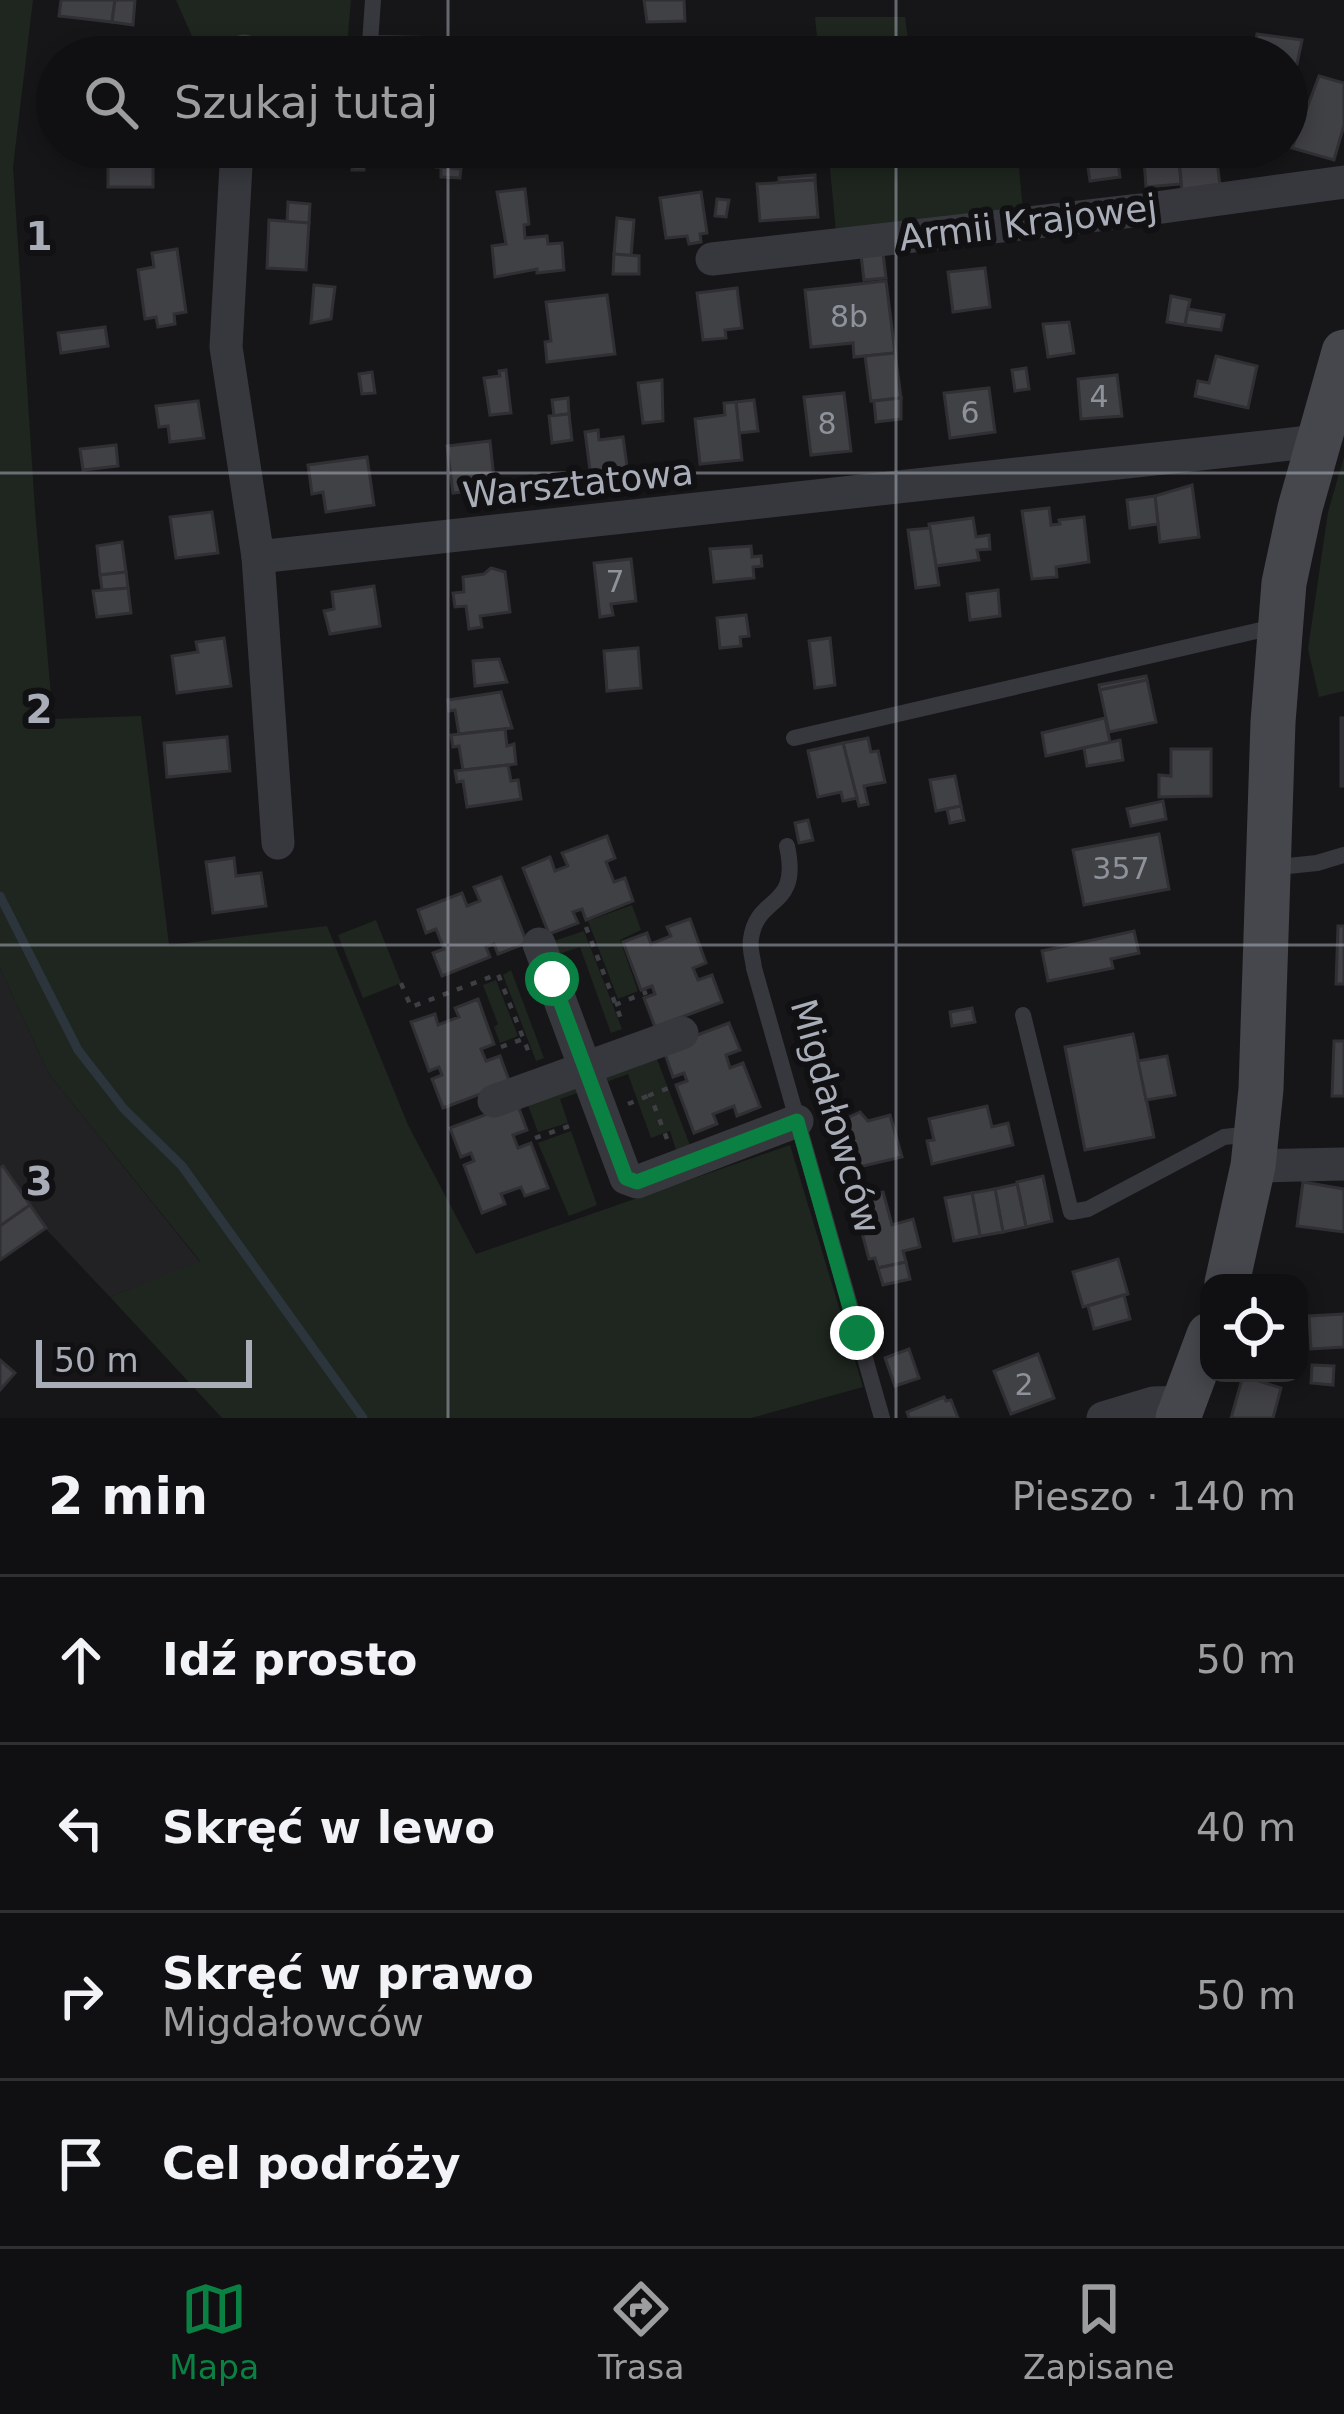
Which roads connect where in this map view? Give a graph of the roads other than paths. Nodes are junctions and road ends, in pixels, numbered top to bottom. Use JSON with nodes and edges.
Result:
{"nodes":[{"id":1,"x":374,"y":0,"type":"edge"},
{"id":2,"x":371,"y":36,"type":"edge"},
{"id":3,"x":236,"y":168,"type":"edge"},
{"id":4,"x":1344,"y":182,"type":"edge"},
{"id":5,"x":712,"y":259,"type":"dead end"},
{"id":6,"x":1344,"y":352,"type":"edge"},
{"id":7,"x":1318,"y":441,"type":"junction"},
{"id":8,"x":258,"y":557,"type":"junction"},
{"id":9,"x":1279,"y":626,"type":"junction"},
{"id":10,"x":794,"y":738,"type":"dead end"},
{"id":11,"x":278,"y":843,"type":"dead end"},
{"id":12,"x":788,"y":846,"type":"dead end"},
{"id":13,"x":1344,"y":855,"type":"edge"},
{"id":14,"x":1268,"y":868,"type":"junction"},
{"id":15,"x":539,"y":944,"type":"dead end"},
{"id":16,"x":1023,"y":1015,"type":"dead end"},
{"id":17,"x":682,"y":1033,"type":"dead end"},
{"id":18,"x":585,"y":1067,"type":"junction"},
{"id":19,"x":494,"y":1101,"type":"dead end"},
{"id":20,"x":797,"y":1121,"type":"junction"},
{"id":21,"x":1255,"y":1150,"type":"junction"},
{"id":22,"x":1344,"y":1164,"type":"edge"},
{"id":23,"x":1229,"y":1274,"type":"edge"},
{"id":24,"x":1200,"y":1359,"type":"edge"},
{"id":25,"x":1182,"y":1410,"type":"edge"},
{"id":26,"x":882,"y":1418,"type":"edge"},
{"id":27,"x":1103,"y":1418,"type":"edge"}],
"edges":[{"from":1,"to":2,"type":"lane"},
{"from":3,"to":8,"type":"street"},
{"from":4,"to":5,"type":"street","name":"Armii Krajowej"},
{"from":6,"to":7,"type":"street"},
{"from":7,"to":8,"type":"street","name":"Warsztatowa"},
{"from":7,"to":9,"type":"street"},
{"from":8,"to":11,"type":"street"},
{"from":9,"to":10,"type":"lane"},
{"from":9,"to":14,"type":"street"},
{"from":12,"to":20,"type":"lane","name":"Migdałowców"},
{"from":13,"to":14,"type":"lane"},
{"from":14,"to":21,"type":"street"},
{"from":15,"to":18,"type":"street"},
{"from":16,"to":21,"type":"lane"},
{"from":17,"to":18,"type":"street"},
{"from":18,"to":19,"type":"street"},
{"from":18,"to":20,"type":"street"},
{"from":20,"to":26,"type":"lane","name":"Migdałowców"},
{"from":21,"to":22,"type":"street"},
{"from":21,"to":23,"type":"street"},
{"from":24,"to":25,"type":"street"},
{"from":25,"to":27,"type":"street"}]}
